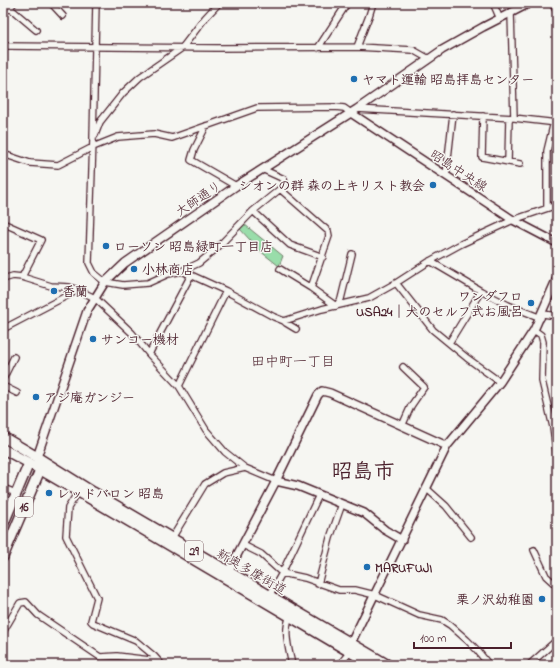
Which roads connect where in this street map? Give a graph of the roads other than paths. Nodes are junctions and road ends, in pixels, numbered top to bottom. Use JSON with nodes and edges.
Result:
{"nodes":[{"id":1,"x":52,"y":3,"type":"edge"},
{"id":2,"x":96,"y":3,"type":"edge"},
{"id":3,"x":219,"y":3,"type":"edge"},
{"id":4,"x":373,"y":3,"type":"edge"},
{"id":5,"x":493,"y":3,"type":"edge"},
{"id":6,"x":530,"y":3,"type":"edge"},
{"id":7,"x":552,"y":3,"type":"edge"},
{"id":8,"x":12,"y":5,"type":"edge"},
{"id":9,"x":346,"y":5,"type":"dead end"},
{"id":10,"x":557,"y":12,"type":"edge"},
{"id":11,"x":511,"y":13,"type":"junction"},
{"id":12,"x":3,"y":14,"type":"edge"},
{"id":13,"x":63,"y":16,"type":"dead end"},
{"id":14,"x":500,"y":19,"type":"junction"},
{"id":15,"x":36,"y":30,"type":"dead end"},
{"id":16,"x":3,"y":46,"type":"edge"},
{"id":17,"x":95,"y":47,"type":"junction"},
{"id":18,"x":357,"y":47,"type":"junction"},
{"id":19,"x":182,"y":48,"type":"junction"},
{"id":20,"x":318,"y":48,"type":"junction"},
{"id":21,"x":429,"y":59,"type":"junction"},
{"id":22,"x":354,"y":111,"type":"junction"},
{"id":23,"x":453,"y":114,"type":"junction"},
{"id":24,"x":483,"y":116,"type":"junction"},
{"id":25,"x":512,"y":118,"type":"junction"},
{"id":26,"x":556,"y":123,"type":"edge"},
{"id":27,"x":206,"y":126,"type":"junction"},
{"id":28,"x":93,"y":139,"type":"junction"},
{"id":29,"x":93,"y":147,"type":"junction"},
{"id":30,"x":3,"y":154,"type":"edge"},
{"id":31,"x":508,"y":162,"type":"junction"},
{"id":32,"x":520,"y":164,"type":"dead end"},
{"id":33,"x":262,"y":169,"type":"junction"},
{"id":34,"x":446,"y":176,"type":"junction"},
{"id":35,"x":236,"y":186,"type":"junction"},
{"id":36,"x":280,"y":189,"type":"junction"},
{"id":37,"x":557,"y":205,"type":"edge"},
{"id":38,"x":547,"y":208,"type":"junction"},
{"id":39,"x":253,"y":211,"type":"junction"},
{"id":40,"x":514,"y":220,"type":"junction"},
{"id":41,"x":5,"y":224,"type":"dead end"},
{"id":42,"x":557,"y":242,"type":"edge"},
{"id":43,"x":352,"y":254,"type":"dead end"},
{"id":44,"x":323,"y":257,"type":"junction"},
{"id":45,"x":430,"y":261,"type":"junction"},
{"id":46,"x":280,"y":269,"type":"dead end"},
{"id":47,"x":182,"y":271,"type":"junction"},
{"id":48,"x":191,"y":275,"type":"junction"},
{"id":49,"x":22,"y":277,"type":"junction"},
{"id":50,"x":557,"y":278,"type":"edge"},
{"id":51,"x":3,"y":279,"type":"edge"},
{"id":52,"x":105,"y":282,"type":"junction"},
{"id":53,"x":396,"y":283,"type":"junction"},
{"id":54,"x":311,"y":288,"type":"junction"},
{"id":55,"x":78,"y":290,"type":"junction"},
{"id":56,"x":481,"y":291,"type":"junction"},
{"id":57,"x":226,"y":292,"type":"junction"},
{"id":58,"x":95,"y":298,"type":"junction"},
{"id":59,"x":336,"y":306,"type":"junction"},
{"id":60,"x":542,"y":316,"type":"junction"},
{"id":61,"x":557,"y":316,"type":"edge"},
{"id":62,"x":284,"y":320,"type":"junction"},
{"id":63,"x":3,"y":329,"type":"edge"},
{"id":64,"x":296,"y":329,"type":"dead end"},
{"id":65,"x":534,"y":330,"type":"junction"},
{"id":66,"x":449,"y":343,"type":"junction"},
{"id":67,"x":149,"y":354,"type":"junction"},
{"id":68,"x":14,"y":357,"type":"dead end"},
{"id":69,"x":403,"y":367,"type":"dead end"},
{"id":70,"x":3,"y":379,"type":"edge"},
{"id":71,"x":500,"y":382,"type":"junction"},
{"id":72,"x":3,"y":386,"type":"edge"},
{"id":73,"x":179,"y":386,"type":"junction"},
{"id":74,"x":17,"y":393,"type":"dead end"},
{"id":75,"x":402,"y":426,"type":"junction"},
{"id":76,"x":3,"y":437,"type":"edge"},
{"id":77,"x":447,"y":446,"type":"junction"},
{"id":78,"x":3,"y":449,"type":"edge"},
{"id":79,"x":37,"y":457,"type":"junction"},
{"id":80,"x":557,"y":458,"type":"edge"},
{"id":81,"x":29,"y":463,"type":"junction"},
{"id":82,"x":245,"y":468,"type":"junction"},
{"id":83,"x":40,"y":470,"type":"junction"},
{"id":84,"x":276,"y":481,"type":"junction"},
{"id":85,"x":3,"y":488,"type":"edge"},
{"id":86,"x":426,"y":488,"type":"junction"},
{"id":87,"x":78,"y":492,"type":"junction"},
{"id":88,"x":16,"y":493,"type":"junction"},
{"id":89,"x":319,"y":495,"type":"junction"},
{"id":90,"x":342,"y":504,"type":"junction"},
{"id":91,"x":3,"y":525,"type":"edge"},
{"id":92,"x":471,"y":537,"type":"dead end"},
{"id":93,"x":172,"y":538,"type":"junction"},
{"id":94,"x":402,"y":540,"type":"junction"},
{"id":95,"x":243,"y":545,"type":"junction"},
{"id":96,"x":534,"y":550,"type":"dead end"},
{"id":97,"x":3,"y":557,"type":"edge"},
{"id":98,"x":282,"y":573,"type":"junction"},
{"id":99,"x":227,"y":575,"type":"junction"},
{"id":100,"x":318,"y":584,"type":"junction"},
{"id":101,"x":557,"y":586,"type":"edge"},
{"id":102,"x":375,"y":595,"type":"junction"},
{"id":103,"x":269,"y":596,"type":"junction"},
{"id":104,"x":290,"y":616,"type":"junction"},
{"id":105,"x":3,"y":632,"type":"edge"},
{"id":106,"x":557,"y":640,"type":"edge"},
{"id":107,"x":351,"y":648,"type":"junction"},
{"id":108,"x":160,"y":663,"type":"edge"},
{"id":109,"x":292,"y":665,"type":"edge"},
{"id":110,"x":339,"y":665,"type":"edge"},
{"id":111,"x":372,"y":665,"type":"edge"},
{"id":112,"x":388,"y":665,"type":"edge"},
{"id":113,"x":489,"y":665,"type":"edge"},
{"id":114,"x":529,"y":665,"type":"edge"}],
"edges":[{"from":1,"to":13,"type":"street"},
{"from":2,"to":17,"type":"street"},
{"from":3,"to":19,"type":"street"},
{"from":4,"to":18,"type":"street"},
{"from":5,"to":14,"type":"street"},
{"from":6,"to":11,"type":"street","name":"大師通り"},
{"from":7,"to":10,"type":"street"},
{"from":8,"to":12,"type":"street"},
{"from":8,"to":15,"type":"street"},
{"from":9,"to":20,"type":"street"},
{"from":11,"to":14,"type":"street","name":"大師通り"},
{"from":11,"to":25,"type":"street"},
{"from":14,"to":21,"type":"street","name":"大師通り"},
{"from":16,"to":17,"type":"street"},
{"from":17,"to":19,"type":"street"},
{"from":17,"to":28,"type":"street"},
{"from":18,"to":20,"type":"street"},
{"from":18,"to":21,"type":"street"},
{"from":19,"to":20,"type":"street"},
{"from":19,"to":28,"type":"street"},
{"from":21,"to":22,"type":"street","name":"大師通り"},
{"from":22,"to":23,"type":"street"},
{"from":22,"to":27,"type":"street"},
{"from":22,"to":33,"type":"street","name":"大師通り"},
{"from":22,"to":34,"type":"street","name":"昭島中央線"},
{"from":23,"to":24,"type":"street"},
{"from":23,"to":34,"type":"street"},
{"from":24,"to":25,"type":"street"},
{"from":24,"to":31,"type":"street"},
{"from":25,"to":26,"type":"street"},
{"from":25,"to":31,"type":"street"},
{"from":26,"to":38,"type":"street"},
{"from":27,"to":29,"type":"street"},
{"from":27,"to":35,"type":"street"},
{"from":28,"to":29,"type":"street"},
{"from":29,"to":30,"type":"street"},
{"from":29,"to":52,"type":"street"},
{"from":31,"to":32,"type":"street"},
{"from":33,"to":35,"type":"street","name":"大師通り"},
{"from":33,"to":36,"type":"street"},
{"from":34,"to":40,"type":"street","name":"昭島中央線"},
{"from":35,"to":52,"type":"street","name":"大師通り"},
{"from":36,"to":39,"type":"street"},
{"from":36,"to":44,"type":"street"},
{"from":37,"to":38,"type":"street"},
{"from":38,"to":40,"type":"street"},
{"from":39,"to":44,"type":"street"},
{"from":39,"to":47,"type":"street"},
{"from":40,"to":42,"type":"street","name":"昭島中央線"},
{"from":40,"to":45,"type":"street"},
{"from":41,"to":49,"type":"street"},
{"from":43,"to":59,"type":"street"},
{"from":44,"to":54,"type":"street"},
{"from":45,"to":53,"type":"street"},
{"from":45,"to":56,"type":"street"},
{"from":46,"to":54,"type":"street"},
{"from":47,"to":48,"type":"street"},
{"from":47,"to":52,"type":"street"},
{"from":48,"to":57,"type":"street"},
{"from":48,"to":67,"type":"street"},
{"from":49,"to":51,"type":"street"},
{"from":49,"to":55,"type":"street"},
{"from":50,"to":60,"type":"street"},
{"from":52,"to":58,"type":"street","name":"大師通り"},
{"from":53,"to":59,"type":"street"},
{"from":53,"to":66,"type":"street"},
{"from":54,"to":59,"type":"street"},
{"from":55,"to":58,"type":"street"},
{"from":55,"to":63,"type":"street"},
{"from":56,"to":60,"type":"street"},
{"from":56,"to":66,"type":"street"},
{"from":57,"to":62,"type":"street"},
{"from":57,"to":73,"type":"street"},
{"from":58,"to":67,"type":"street"},
{"from":58,"to":79,"type":"street","name":"大師通り"},
{"from":59,"to":62,"type":"street"},
{"from":60,"to":61,"type":"street"},
{"from":60,"to":65,"type":"street"},
{"from":62,"to":64,"type":"street"},
{"from":65,"to":71,"type":"street"},
{"from":65,"to":80,"type":"street"},
{"from":66,"to":71,"type":"street"},
{"from":67,"to":73,"type":"street"},
{"from":68,"to":70,"type":"street"},
{"from":69,"to":75,"type":"street"},
{"from":71,"to":77,"type":"street"},
{"from":72,"to":74,"type":"street"},
{"from":73,"to":82,"type":"street"},
{"from":75,"to":77,"type":"street"},
{"from":75,"to":84,"type":"street"},
{"from":76,"to":79,"type":"main road","name":"新奥多摩街道"},
{"from":77,"to":86,"type":"street"},
{"from":78,"to":81,"type":"main road"},
{"from":79,"to":81,"type":"main road"},
{"from":79,"to":83,"type":"main road"},
{"from":79,"to":93,"type":"main road","name":"新奥多摩街道","number":"29"},
{"from":81,"to":83,"type":"main road","number":"29"},
{"from":81,"to":88,"type":"main road","number":"16"},
{"from":82,"to":84,"type":"street"},
{"from":82,"to":93,"type":"street"},
{"from":83,"to":87,"type":"main road","number":"29"},
{"from":83,"to":97,"type":"main road","number":"16"},
{"from":84,"to":89,"type":"street"},
{"from":84,"to":95,"type":"street"},
{"from":85,"to":88,"type":"street"},
{"from":86,"to":92,"type":"street"},
{"from":86,"to":94,"type":"street"},
{"from":87,"to":99,"type":"main road","number":"29"},
{"from":87,"to":108,"type":"street"},
{"from":88,"to":91,"type":"main road","number":"16"},
{"from":89,"to":90,"type":"street"},
{"from":89,"to":98,"type":"street"},
{"from":90,"to":94,"type":"street"},
{"from":90,"to":100,"type":"street"},
{"from":93,"to":99,"type":"main road","name":"新奥多摩街道","number":"29"},
{"from":94,"to":102,"type":"street"},
{"from":95,"to":98,"type":"street"},
{"from":95,"to":99,"type":"street"},
{"from":96,"to":101,"type":"street"},
{"from":98,"to":100,"type":"street"},
{"from":98,"to":103,"type":"street"},
{"from":99,"to":103,"type":"main road","name":"新奥多摩街道","number":"29"},
{"from":99,"to":104,"type":"main road","number":"29"},
{"from":100,"to":102,"type":"street"},
{"from":102,"to":107,"type":"street"},
{"from":102,"to":113,"type":"street"},
{"from":103,"to":107,"type":"main road","name":"新奥多摩街道","number":"29"},
{"from":104,"to":107,"type":"main road","number":"29"},
{"from":104,"to":109,"type":"street"},
{"from":105,"to":108,"type":"street"},
{"from":106,"to":114,"type":"street"},
{"from":107,"to":110,"type":"street"},
{"from":107,"to":111,"type":"main road","number":"29"},
{"from":107,"to":112,"type":"main road","number":"29"}]}
